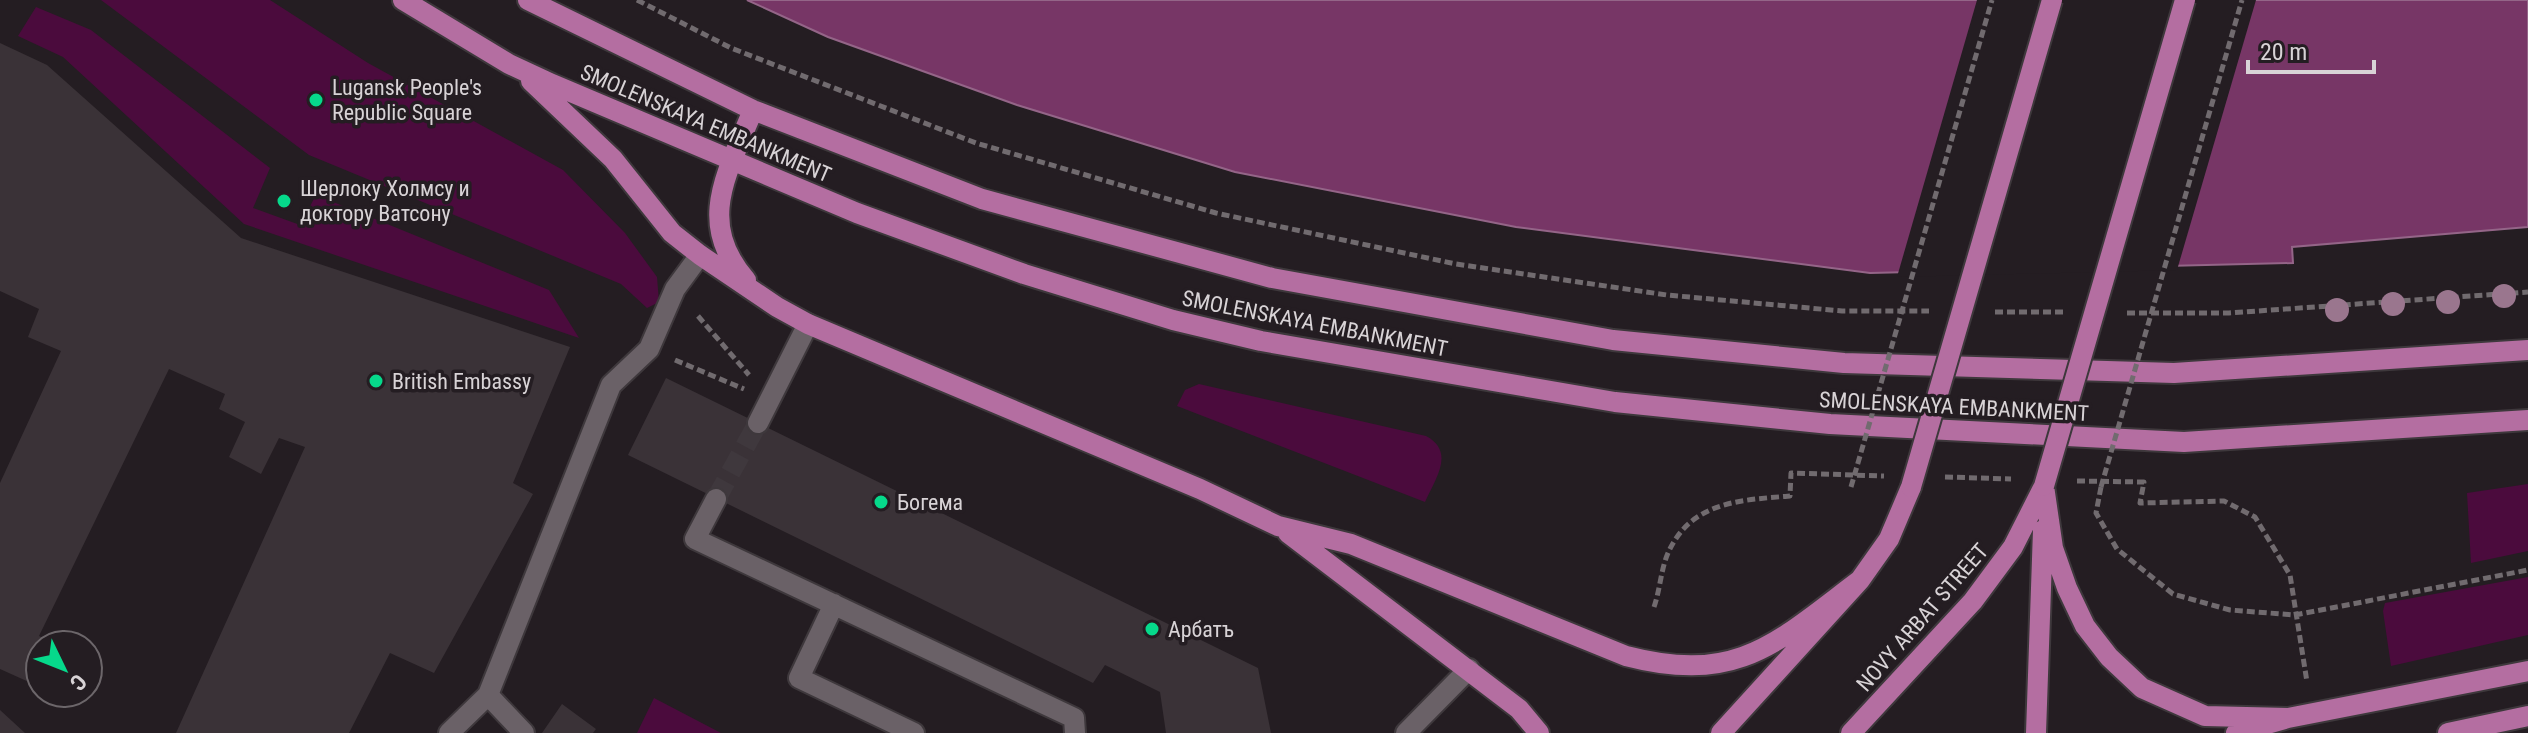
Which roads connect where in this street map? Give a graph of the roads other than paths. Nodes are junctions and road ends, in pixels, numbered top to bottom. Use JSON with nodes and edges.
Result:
{"nodes":[{"id":1,"x":403,"y":0,"type":"edge"},
{"id":2,"x":528,"y":0,"type":"edge"},
{"id":3,"x":2052,"y":0,"type":"edge"},
{"id":4,"x":2185,"y":0,"type":"edge"},
{"id":5,"x":509,"y":64,"type":"junction"},
{"id":6,"x":753,"y":110,"type":"junction"},
{"id":7,"x":734,"y":159,"type":"junction"},
{"id":8,"x":700,"y":255,"type":"junction"},
{"id":9,"x":759,"y":295,"type":"junction"},
{"id":10,"x":808,"y":324,"type":"junction"},
{"id":11,"x":2528,"y":350,"type":"edge"},
{"id":12,"x":2528,"y":420,"type":"edge"},
{"id":13,"x":758,"y":423,"type":"tunnel mouth"},
{"id":14,"x":2044,"y":486,"type":"junction"},
{"id":15,"x":716,"y":499,"type":"tunnel mouth"},
{"id":16,"x":1278,"y":526,"type":"junction"},
{"id":17,"x":1860,"y":580,"type":"junction"},
{"id":18,"x":834,"y":604,"type":"junction"},
{"id":19,"x":1469,"y":669,"type":"junction"},
{"id":20,"x":2528,"y":671,"type":"edge"},
{"id":21,"x":488,"y":695,"type":"junction"},
{"id":22,"x":2528,"y":716,"type":"edge"},
{"id":23,"x":2288,"y":718,"type":"junction"},
{"id":24,"x":449,"y":733,"type":"edge"},
{"id":25,"x":524,"y":733,"type":"edge"},
{"id":26,"x":914,"y":733,"type":"edge"},
{"id":27,"x":1075,"y":733,"type":"edge"},
{"id":28,"x":1406,"y":733,"type":"edge"},
{"id":29,"x":1539,"y":733,"type":"edge"},
{"id":30,"x":1721,"y":733,"type":"edge"},
{"id":31,"x":1851,"y":733,"type":"edge"},
{"id":32,"x":2036,"y":733,"type":"edge"},
{"id":33,"x":2236,"y":733,"type":"edge"},
{"id":34,"x":2448,"y":733,"type":"edge"}],
"edges":[{"from":1,"to":5,"type":"main road","name":"SMOLENSKAYA EMBANKMENT"},
{"from":2,"to":6,"type":"main road","name":"SMOLENSKAYA EMBANKMENT"},
{"from":3,"to":17,"type":"main road","bridge":true},
{"from":4,"to":14,"type":"main road","bridge":true},
{"from":5,"to":7,"type":"main road","name":"SMOLENSKAYA EMBANKMENT"},
{"from":5,"to":8,"type":"main road"},
{"from":6,"to":7,"type":"main road"},
{"from":6,"to":11,"type":"main road","name":"SMOLENSKAYA EMBANKMENT"},
{"from":7,"to":9,"type":"main road"},
{"from":7,"to":12,"type":"main road","name":"SMOLENSKAYA EMBANKMENT"},
{"from":8,"to":9,"type":"main road"},
{"from":8,"to":21,"type":"street"},
{"from":9,"to":10,"type":"main road"},
{"from":10,"to":13,"type":"street"},
{"from":10,"to":16,"type":"main road"},
{"from":14,"to":23,"type":"main road"},
{"from":14,"to":31,"type":"main road","name":"NOVY ARBAT STREET"},
{"from":14,"to":32,"type":"main road"},
{"from":15,"to":18,"type":"street"},
{"from":16,"to":17,"type":"main road"},
{"from":16,"to":19,"type":"main road"},
{"from":17,"to":30,"type":"main road"},
{"from":18,"to":26,"type":"street"},
{"from":18,"to":27,"type":"street"},
{"from":19,"to":28,"type":"street"},
{"from":19,"to":29,"type":"main road"},
{"from":20,"to":23,"type":"main road"},
{"from":21,"to":24,"type":"street"},
{"from":21,"to":25,"type":"street"},
{"from":22,"to":34,"type":"main road"},
{"from":23,"to":33,"type":"main road"}]}
